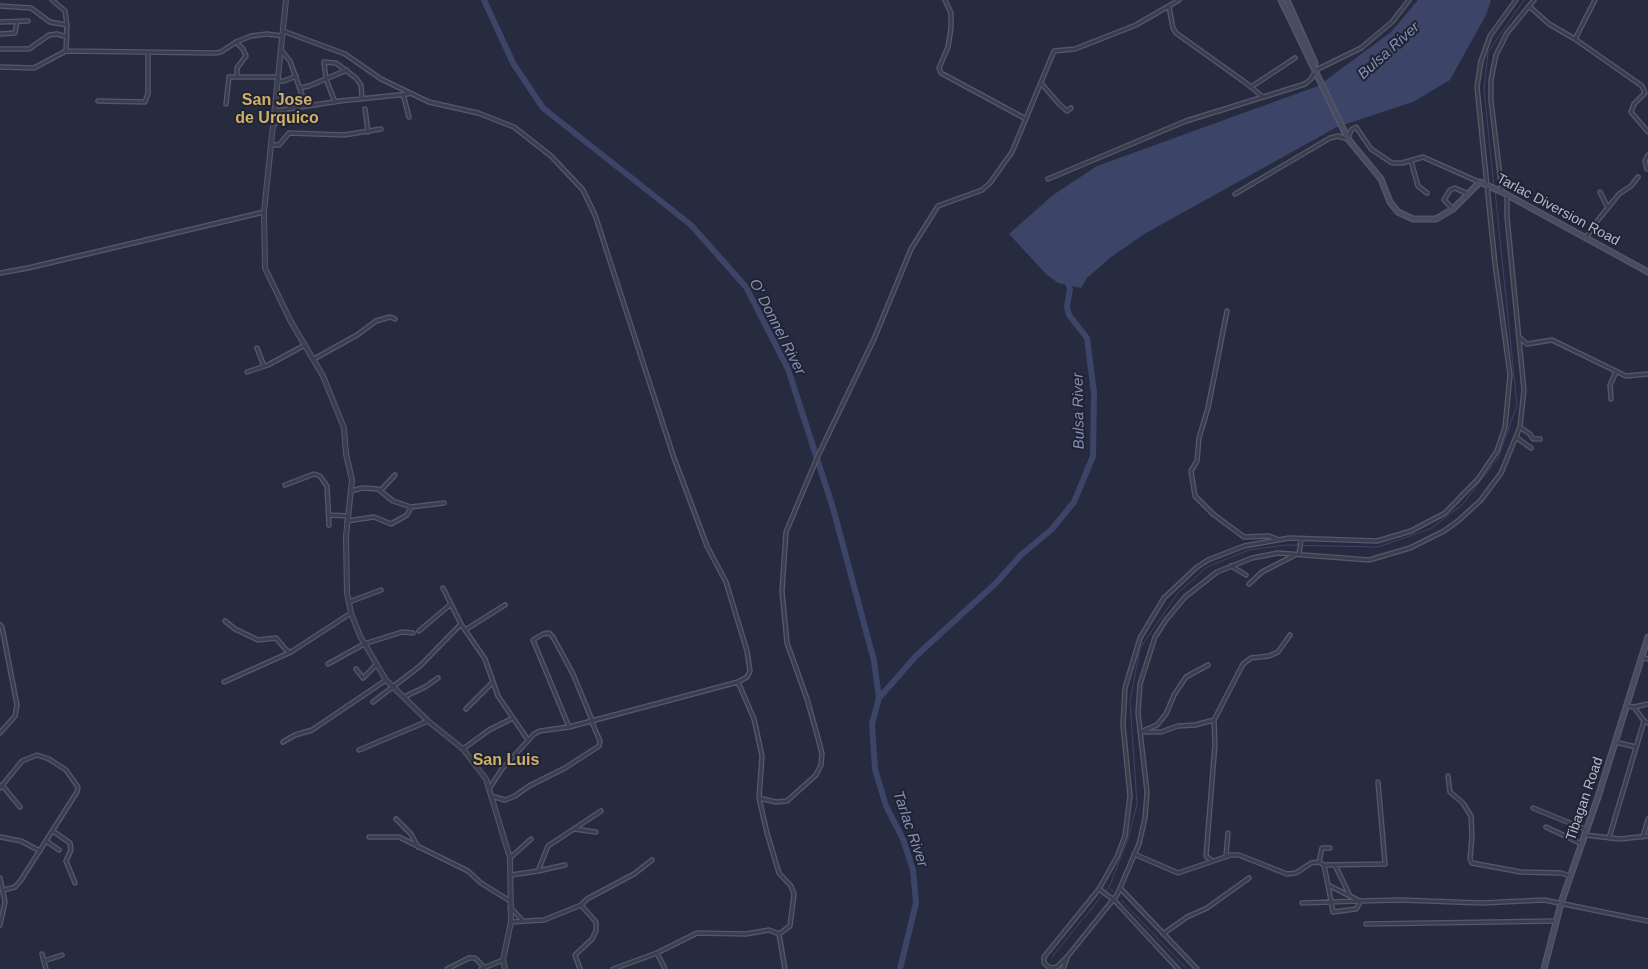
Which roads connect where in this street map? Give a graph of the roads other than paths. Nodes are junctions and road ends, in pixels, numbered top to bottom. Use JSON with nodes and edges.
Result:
{"nodes":[{"id":1,"x":52,"y":0,"type":"edge"},
{"id":2,"x":286,"y":0,"type":"edge"},
{"id":3,"x":945,"y":0,"type":"edge"},
{"id":4,"x":1179,"y":0,"type":"edge"},
{"id":5,"x":1281,"y":0,"type":"edge"},
{"id":6,"x":1287,"y":0,"type":"edge"},
{"id":7,"x":1409,"y":0,"type":"edge"},
{"id":8,"x":1516,"y":0,"type":"edge"},
{"id":9,"x":1534,"y":0,"type":"edge"},
{"id":10,"x":1595,"y":0,"type":"edge"},
{"id":11,"x":0,"y":6,"type":"edge"},
{"id":12,"x":1529,"y":6,"type":"junction"},
{"id":13,"x":1169,"y":7,"type":"junction"},
{"id":14,"x":28,"y":21,"type":"dead end"},
{"id":15,"x":0,"y":22,"type":"edge"},
{"id":16,"x":17,"y":22,"type":"junction"},
{"id":17,"x":67,"y":24,"type":"junction"},
{"id":18,"x":0,"y":34,"type":"edge"},
{"id":19,"x":283,"y":34,"type":"junction"},
{"id":20,"x":66,"y":37,"type":"junction"},
{"id":21,"x":1575,"y":39,"type":"junction"},
{"id":22,"x":236,"y":42,"type":"junction"},
{"id":23,"x":0,"y":49,"type":"edge"},
{"id":24,"x":281,"y":50,"type":"junction"},
{"id":25,"x":66,"y":51,"type":"junction"},
{"id":26,"x":148,"y":52,"type":"junction"},
{"id":27,"x":1296,"y":58,"type":"dead end"},
{"id":28,"x":0,"y":67,"type":"edge"},
{"id":29,"x":347,"y":70,"type":"junction"},
{"id":30,"x":1316,"y":70,"type":"junction"},
{"id":31,"x":237,"y":76,"type":"junction"},
{"id":32,"x":296,"y":76,"type":"junction"},
{"id":33,"x":278,"y":79,"type":"junction"},
{"id":34,"x":326,"y":79,"type":"junction"},
{"id":35,"x":1041,"y":83,"type":"junction"},
{"id":36,"x":1251,"y":86,"type":"junction"},
{"id":37,"x":300,"y":88,"type":"junction"},
{"id":38,"x":1646,"y":92,"type":"edge"},
{"id":39,"x":403,"y":94,"type":"junction"},
{"id":40,"x":410,"y":94,"type":"junction"},
{"id":41,"x":362,"y":98,"type":"junction"},
{"id":42,"x":1264,"y":98,"type":"junction"},
{"id":43,"x":98,"y":101,"type":"dead end"},
{"id":44,"x":335,"y":102,"type":"junction"},
{"id":45,"x":226,"y":104,"type":"dead end"},
{"id":46,"x":306,"y":106,"type":"junction"},
{"id":47,"x":1071,"y":108,"type":"dead end"},
{"id":48,"x":289,"y":109,"type":"junction"},
{"id":49,"x":365,"y":109,"type":"dead end"},
{"id":50,"x":275,"y":111,"type":"junction"},
{"id":51,"x":409,"y":117,"type":"dead end"},
{"id":52,"x":1026,"y":119,"type":"junction"},
{"id":53,"x":274,"y":125,"type":"junction"},
{"id":54,"x":381,"y":129,"type":"dead end"},
{"id":55,"x":368,"y":132,"type":"junction"},
{"id":56,"x":1648,"y":132,"type":"edge"},
{"id":57,"x":1346,"y":137,"type":"junction"},
{"id":58,"x":272,"y":145,"type":"junction"},
{"id":59,"x":1648,"y":155,"type":"edge"},
{"id":60,"x":1411,"y":161,"type":"junction"},
{"id":61,"x":1647,"y":169,"type":"dead end"},
{"id":62,"x":1638,"y":177,"type":"dead end"},
{"id":63,"x":1048,"y":179,"type":"dead end"},
{"id":64,"x":1480,"y":182,"type":"junction"},
{"id":65,"x":1489,"y":186,"type":"junction"},
{"id":66,"x":1502,"y":192,"type":"junction"},
{"id":67,"x":1600,"y":192,"type":"dead end"},
{"id":68,"x":1427,"y":193,"type":"dead end"},
{"id":69,"x":1235,"y":194,"type":"dead end"},
{"id":70,"x":1468,"y":195,"type":"junction"},
{"id":71,"x":1608,"y":208,"type":"junction"},
{"id":72,"x":1453,"y":209,"type":"junction"},
{"id":73,"x":264,"y":212,"type":"junction"},
{"id":74,"x":1586,"y":238,"type":"junction"},
{"id":75,"x":1648,"y":272,"type":"edge"},
{"id":76,"x":0,"y":273,"type":"edge"},
{"id":77,"x":1226,"y":311,"type":"dead end"},
{"id":78,"x":395,"y":319,"type":"dead end"},
{"id":79,"x":1519,"y":336,"type":"junction"},
{"id":80,"x":306,"y":345,"type":"junction"},
{"id":81,"x":257,"y":348,"type":"dead end"},
{"id":82,"x":314,"y":358,"type":"junction"},
{"id":83,"x":264,"y":366,"type":"junction"},
{"id":84,"x":247,"y":372,"type":"dead end"},
{"id":85,"x":1616,"y":372,"type":"junction"},
{"id":86,"x":1648,"y":374,"type":"edge"},
{"id":87,"x":1611,"y":400,"type":"dead end"},
{"id":88,"x":1520,"y":427,"type":"junction"},
{"id":89,"x":1517,"y":438,"type":"junction"},
{"id":90,"x":1540,"y":439,"type":"dead end"},
{"id":91,"x":1532,"y":448,"type":"dead end"},
{"id":92,"x":395,"y":475,"type":"dead end"},
{"id":93,"x":285,"y":485,"type":"dead end"},
{"id":94,"x":381,"y":490,"type":"junction"},
{"id":95,"x":351,"y":491,"type":"junction"},
{"id":96,"x":444,"y":503,"type":"dead end"},
{"id":97,"x":411,"y":507,"type":"junction"},
{"id":98,"x":329,"y":515,"type":"junction"},
{"id":99,"x":347,"y":518,"type":"junction"},
{"id":100,"x":329,"y":525,"type":"dead end"},
{"id":101,"x":1277,"y":539,"type":"junction"},
{"id":102,"x":1300,"y":540,"type":"junction"},
{"id":103,"x":1299,"y":553,"type":"junction"},
{"id":104,"x":1231,"y":565,"type":"junction"},
{"id":105,"x":1246,"y":575,"type":"dead end"},
{"id":106,"x":1249,"y":584,"type":"dead end"},
{"id":107,"x":443,"y":588,"type":"dead end"},
{"id":108,"x":381,"y":590,"type":"dead end"},
{"id":109,"x":348,"y":603,"type":"junction"},
{"id":110,"x":451,"y":604,"type":"junction"},
{"id":111,"x":505,"y":605,"type":"dead end"},
{"id":112,"x":351,"y":613,"type":"junction"},
{"id":113,"x":225,"y":622,"type":"dead end"},
{"id":114,"x":461,"y":624,"type":"junction"},
{"id":115,"x":0,"y":625,"type":"edge"},
{"id":116,"x":466,"y":630,"type":"junction"},
{"id":117,"x":419,"y":631,"type":"dead end"},
{"id":118,"x":413,"y":633,"type":"dead end"},
{"id":119,"x":1290,"y":635,"type":"dead end"},
{"id":120,"x":1648,"y":637,"type":"edge"},
{"id":121,"x":364,"y":644,"type":"junction"},
{"id":122,"x":291,"y":652,"type":"junction"},
{"id":123,"x":1642,"y":657,"type":"junction"},
{"id":124,"x":1648,"y":660,"type":"edge"},
{"id":125,"x":328,"y":664,"type":"dead end"},
{"id":126,"x":376,"y":665,"type":"junction"},
{"id":127,"x":1208,"y":665,"type":"dead end"},
{"id":128,"x":356,"y":669,"type":"dead end"},
{"id":129,"x":438,"y":678,"type":"dead end"},
{"id":130,"x":386,"y":680,"type":"junction"},
{"id":131,"x":224,"y":682,"type":"dead end"},
{"id":132,"x":738,"y":682,"type":"junction"},
{"id":133,"x":492,"y":683,"type":"junction"},
{"id":134,"x":394,"y":687,"type":"junction"},
{"id":135,"x":404,"y":697,"type":"junction"},
{"id":136,"x":373,"y":702,"type":"dead end"},
{"id":137,"x":1648,"y":704,"type":"edge"},
{"id":138,"x":1626,"y":706,"type":"junction"},
{"id":139,"x":1634,"y":708,"type":"junction"},
{"id":140,"x":466,"y":709,"type":"dead end"},
{"id":141,"x":513,"y":718,"type":"junction"},
{"id":142,"x":591,"y":720,"type":"junction"},
{"id":143,"x":1214,"y":720,"type":"junction"},
{"id":144,"x":428,"y":721,"type":"junction"},
{"id":145,"x":1646,"y":722,"type":"edge"},
{"id":146,"x":569,"y":727,"type":"junction"},
{"id":147,"x":1140,"y":732,"type":"junction"},
{"id":148,"x":0,"y":733,"type":"edge"},
{"id":149,"x":528,"y":740,"type":"junction"},
{"id":150,"x":283,"y":742,"type":"dead end"},
{"id":151,"x":1616,"y":742,"type":"junction"},
{"id":152,"x":1636,"y":747,"type":"junction"},
{"id":153,"x":463,"y":749,"type":"junction"},
{"id":154,"x":360,"y":750,"type":"dead end"},
{"id":155,"x":1448,"y":776,"type":"dead end"},
{"id":156,"x":1378,"y":782,"type":"dead end"},
{"id":157,"x":1,"y":786,"type":"edge"},
{"id":158,"x":489,"y":789,"type":"junction"},
{"id":159,"x":491,"y":796,"type":"junction"},
{"id":160,"x":759,"y":798,"type":"junction"},
{"id":161,"x":20,"y":807,"type":"dead end"},
{"id":162,"x":1533,"y":808,"type":"dead end"},
{"id":163,"x":601,"y":811,"type":"dead end"},
{"id":164,"x":396,"y":819,"type":"dead end"},
{"id":165,"x":1648,"y":819,"type":"edge"},
{"id":166,"x":1546,"y":826,"type":"dead end"},
{"id":167,"x":573,"y":829,"type":"junction"},
{"id":168,"x":1587,"y":830,"type":"junction"},
{"id":169,"x":53,"y":831,"type":"junction"},
{"id":170,"x":596,"y":832,"type":"dead end"},
{"id":171,"x":1228,"y":833,"type":"dead end"},
{"id":172,"x":1585,"y":835,"type":"junction"},
{"id":173,"x":1648,"y":836,"type":"edge"},
{"id":174,"x":0,"y":837,"type":"edge"},
{"id":175,"x":369,"y":837,"type":"dead end"},
{"id":176,"x":1643,"y":837,"type":"junction"},
{"id":177,"x":1609,"y":838,"type":"junction"},
{"id":178,"x":530,"y":839,"type":"dead end"},
{"id":179,"x":46,"y":841,"type":"junction"},
{"id":180,"x":1582,"y":844,"type":"junction"},
{"id":181,"x":419,"y":847,"type":"junction"},
{"id":182,"x":1330,"y":848,"type":"dead end"},
{"id":183,"x":59,"y":850,"type":"dead end"},
{"id":184,"x":40,"y":851,"type":"junction"},
{"id":185,"x":1134,"y":854,"type":"junction"},
{"id":186,"x":1226,"y":856,"type":"junction"},
{"id":187,"x":510,"y":858,"type":"junction"},
{"id":188,"x":652,"y":860,"type":"dead end"},
{"id":189,"x":1212,"y":860,"type":"junction"},
{"id":190,"x":1319,"y":862,"type":"junction"},
{"id":191,"x":565,"y":865,"type":"dead end"},
{"id":192,"x":1324,"y":865,"type":"junction"},
{"id":193,"x":1335,"y":865,"type":"junction"},
{"id":194,"x":538,"y":871,"type":"junction"},
{"id":195,"x":511,"y":875,"type":"junction"},
{"id":196,"x":1570,"y":876,"type":"junction"},
{"id":197,"x":0,"y":878,"type":"edge"},
{"id":198,"x":1249,"y":878,"type":"dead end"},
{"id":199,"x":75,"y":883,"type":"dead end"},
{"id":200,"x":1328,"y":885,"type":"junction"},
{"id":201,"x":1121,"y":889,"type":"junction"},
{"id":202,"x":4,"y":890,"type":"junction"},
{"id":203,"x":1100,"y":890,"type":"junction"},
{"id":204,"x":1351,"y":897,"type":"junction"},
{"id":205,"x":1112,"y":898,"type":"junction"},
{"id":206,"x":510,"y":901,"type":"junction"},
{"id":207,"x":1360,"y":901,"type":"junction"},
{"id":208,"x":1302,"y":903,"type":"dead end"},
{"id":209,"x":1330,"y":904,"type":"junction"},
{"id":210,"x":1560,"y":904,"type":"junction"},
{"id":211,"x":581,"y":905,"type":"junction"},
{"id":212,"x":510,"y":907,"type":"junction"},
{"id":213,"x":523,"y":921,"type":"junction"},
{"id":214,"x":1556,"y":921,"type":"junction"},
{"id":215,"x":1648,"y":921,"type":"edge"},
{"id":216,"x":0,"y":922,"type":"edge"},
{"id":217,"x":511,"y":922,"type":"junction"},
{"id":218,"x":1366,"y":924,"type":"dead end"},
{"id":219,"x":779,"y":934,"type":"junction"},
{"id":220,"x":1163,"y":934,"type":"junction"},
{"id":221,"x":657,"y":952,"type":"junction"},
{"id":222,"x":42,"y":954,"type":"dead end"},
{"id":223,"x":62,"y":955,"type":"dead end"},
{"id":224,"x":1067,"y":956,"type":"junction"},
{"id":225,"x":503,"y":960,"type":"junction"},
{"id":226,"x":44,"y":961,"type":"junction"},
{"id":227,"x":483,"y":968,"type":"edge"},
{"id":228,"x":45,"y":969,"type":"edge"},
{"id":229,"x":447,"y":969,"type":"edge"},
{"id":230,"x":505,"y":969,"type":"edge"},
{"id":231,"x":580,"y":969,"type":"edge"},
{"id":232,"x":613,"y":969,"type":"edge"},
{"id":233,"x":664,"y":969,"type":"edge"},
{"id":234,"x":785,"y":969,"type":"edge"},
{"id":235,"x":1063,"y":969,"type":"edge"},
{"id":236,"x":1178,"y":969,"type":"edge"},
{"id":237,"x":1197,"y":969,"type":"edge"},
{"id":238,"x":1544,"y":969,"type":"edge"}],
"edges":[{"from":1,"to":17,"type":"street"},
{"from":2,"to":19,"type":"street"},
{"from":3,"to":52,"type":"street"},
{"from":4,"to":13,"type":"street"},
{"from":5,"to":30,"type":"main road","name":"Tarlac Diversion Road"},
{"from":6,"to":30,"type":"main road","name":"Tarlac Diversion Road"},
{"from":7,"to":30,"type":"street"},
{"from":8,"to":65,"type":"street"},
{"from":9,"to":12,"type":"street"},
{"from":10,"to":21,"type":"street"},
{"from":11,"to":17,"type":"street"},
{"from":12,"to":21,"type":"street"},
{"from":12,"to":66,"type":"street"},
{"from":13,"to":35,"type":"street"},
{"from":13,"to":36,"type":"street"},
{"from":14,"to":16,"type":"street"},
{"from":15,"to":16,"type":"street"},
{"from":16,"to":18,"type":"street"},
{"from":17,"to":20,"type":"street"},
{"from":19,"to":22,"type":"street"},
{"from":19,"to":24,"type":"street"},
{"from":19,"to":40,"type":"street"},
{"from":20,"to":23,"type":"street"},
{"from":20,"to":25,"type":"street"},
{"from":21,"to":38,"type":"street"},
{"from":22,"to":26,"type":"street"},
{"from":22,"to":31,"type":"street"},
{"from":24,"to":32,"type":"street"},
{"from":24,"to":33,"type":"street"},
{"from":25,"to":26,"type":"street"},
{"from":25,"to":28,"type":"street"},
{"from":26,"to":43,"type":"street"},
{"from":27,"to":36,"type":"street"},
{"from":29,"to":34,"type":"street"},
{"from":29,"to":34,"type":"street"},
{"from":29,"to":41,"type":"street"},
{"from":30,"to":42,"type":"street"},
{"from":30,"to":57,"type":"main road","name":"Tarlac Diversion Road"},
{"from":31,"to":33,"type":"street"},
{"from":31,"to":45,"type":"street"},
{"from":32,"to":33,"type":"street"},
{"from":32,"to":37,"type":"street"},
{"from":33,"to":50,"type":"street"},
{"from":34,"to":37,"type":"street"},
{"from":34,"to":44,"type":"street"},
{"from":35,"to":47,"type":"street"},
{"from":35,"to":52,"type":"street"},
{"from":36,"to":42,"type":"street"},
{"from":37,"to":46,"type":"street"},
{"from":38,"to":56,"type":"street"},
{"from":39,"to":40,"type":"street"},
{"from":39,"to":41,"type":"street"},
{"from":39,"to":51,"type":"street"},
{"from":40,"to":132,"type":"street"},
{"from":41,"to":44,"type":"street"},
{"from":42,"to":63,"type":"street"},
{"from":44,"to":46,"type":"street"},
{"from":46,"to":48,"type":"street"},
{"from":48,"to":50,"type":"street"},
{"from":48,"to":53,"type":"street"},
{"from":49,"to":55,"type":"street"},
{"from":50,"to":53,"type":"street"},
{"from":52,"to":160,"type":"street"},
{"from":53,"to":58,"type":"street"},
{"from":54,"to":55,"type":"street"},
{"from":55,"to":58,"type":"street"},
{"from":57,"to":60,"type":"street"},
{"from":57,"to":69,"type":"street"},
{"from":57,"to":72,"type":"main road","name":"Tarlac Diversion Road"},
{"from":58,"to":73,"type":"street"},
{"from":59,"to":61,"type":"street"},
{"from":60,"to":64,"type":"street"},
{"from":60,"to":68,"type":"street"},
{"from":62,"to":71,"type":"street"},
{"from":64,"to":65,"type":"main road","name":"Tarlac Diversion Road"},
{"from":64,"to":70,"type":"main road","name":"Tarlac Diversion Road"},
{"from":65,"to":66,"type":"main road","name":"Tarlac Diversion Road"},
{"from":65,"to":102,"type":"street"},
{"from":66,"to":74,"type":"main road","name":"Tarlac Diversion Road"},
{"from":66,"to":79,"type":"street"},
{"from":67,"to":71,"type":"street"},
{"from":70,"to":72,"type":"main road","name":"Tarlac Diversion Road"},
{"from":70,"to":72,"type":"street"},
{"from":71,"to":74,"type":"street"},
{"from":73,"to":76,"type":"street"},
{"from":73,"to":80,"type":"street"},
{"from":74,"to":75,"type":"main road","name":"Tarlac Diversion Road"},
{"from":77,"to":101,"type":"street"},
{"from":78,"to":82,"type":"street"},
{"from":79,"to":85,"type":"street"},
{"from":79,"to":88,"type":"street"},
{"from":80,"to":82,"type":"street"},
{"from":80,"to":83,"type":"street"},
{"from":81,"to":83,"type":"street"},
{"from":82,"to":95,"type":"street"},
{"from":83,"to":84,"type":"street"},
{"from":85,"to":86,"type":"street"},
{"from":85,"to":87,"type":"street"},
{"from":88,"to":89,"type":"street"},
{"from":88,"to":90,"type":"street"},
{"from":89,"to":91,"type":"street"},
{"from":89,"to":103,"type":"street"},
{"from":92,"to":94,"type":"street"},
{"from":93,"to":98,"type":"street"},
{"from":94,"to":95,"type":"street"},
{"from":94,"to":97,"type":"street"},
{"from":95,"to":99,"type":"street"},
{"from":96,"to":97,"type":"street"},
{"from":97,"to":99,"type":"street"},
{"from":98,"to":99,"type":"street"},
{"from":98,"to":100,"type":"street"},
{"from":99,"to":109,"type":"street"},
{"from":101,"to":102,"type":"street"},
{"from":101,"to":203,"type":"street"},
{"from":102,"to":103,"type":"street"},
{"from":103,"to":104,"type":"street"},
{"from":103,"to":106,"type":"street"},
{"from":104,"to":105,"type":"street"},
{"from":104,"to":147,"type":"street"},
{"from":107,"to":110,"type":"street"},
{"from":108,"to":109,"type":"street"},
{"from":109,"to":112,"type":"street"},
{"from":110,"to":114,"type":"street"},
{"from":110,"to":117,"type":"street"},
{"from":111,"to":116,"type":"street"},
{"from":112,"to":121,"type":"street"},
{"from":112,"to":122,"type":"street"},
{"from":113,"to":122,"type":"street"},
{"from":114,"to":116,"type":"street"},
{"from":114,"to":134,"type":"street"},
{"from":115,"to":148,"type":"street"},
{"from":116,"to":133,"type":"street"},
{"from":118,"to":121,"type":"street"},
{"from":119,"to":143,"type":"street"},
{"from":120,"to":123,"type":"main road","name":"Tibagan Road"},
{"from":121,"to":125,"type":"street"},
{"from":121,"to":126,"type":"street"},
{"from":122,"to":131,"type":"street"},
{"from":123,"to":124,"type":"street"},
{"from":123,"to":138,"type":"main road","name":"Tibagan Road"},
{"from":126,"to":128,"type":"street"},
{"from":126,"to":130,"type":"street"},
{"from":127,"to":147,"type":"street"},
{"from":129,"to":135,"type":"street"},
{"from":130,"to":134,"type":"street"},
{"from":130,"to":150,"type":"street"},
{"from":132,"to":142,"type":"street"},
{"from":132,"to":160,"type":"street"},
{"from":133,"to":140,"type":"street"},
{"from":133,"to":141,"type":"street"},
{"from":134,"to":135,"type":"street"},
{"from":134,"to":136,"type":"street"},
{"from":135,"to":144,"type":"street"},
{"from":137,"to":139,"type":"street"},
{"from":138,"to":139,"type":"street"},
{"from":138,"to":151,"type":"main road","name":"Tibagan Road"},
{"from":139,"to":145,"type":"street"},
{"from":141,"to":149,"type":"street"},
{"from":141,"to":153,"type":"street"},
{"from":142,"to":146,"type":"street"},
{"from":142,"to":146,"type":"street"},
{"from":142,"to":159,"type":"street"},
{"from":143,"to":147,"type":"street"},
{"from":143,"to":189,"type":"street"},
{"from":144,"to":153,"type":"street"},
{"from":144,"to":154,"type":"street"},
{"from":145,"to":152,"type":"street"},
{"from":146,"to":149,"type":"street"},
{"from":147,"to":185,"type":"street"},
{"from":149,"to":158,"type":"street"},
{"from":151,"to":152,"type":"street"},
{"from":151,"to":168,"type":"main road","name":"Tibagan Road"},
{"from":152,"to":177,"type":"street"},
{"from":153,"to":158,"type":"street"},
{"from":155,"to":196,"type":"street"},
{"from":156,"to":193,"type":"street"},
{"from":157,"to":161,"type":"street"},
{"from":157,"to":169,"type":"street"},
{"from":158,"to":159,"type":"street"},
{"from":159,"to":187,"type":"street"},
{"from":160,"to":219,"type":"street"},
{"from":162,"to":168,"type":"street"},
{"from":163,"to":167,"type":"street"},
{"from":164,"to":181,"type":"street"},
{"from":165,"to":176,"type":"street"},
{"from":166,"to":180,"type":"street"},
{"from":167,"to":170,"type":"street"},
{"from":167,"to":194,"type":"street"},
{"from":168,"to":172,"type":"main road","name":"Tibagan Road"},
{"from":169,"to":179,"type":"street"},
{"from":169,"to":199,"type":"street"},
{"from":171,"to":186,"type":"street"},
{"from":172,"to":177,"type":"street"},
{"from":172,"to":180,"type":"main road","name":"Tibagan Road"},
{"from":173,"to":176,"type":"street"},
{"from":174,"to":184,"type":"street"},
{"from":175,"to":181,"type":"street"},
{"from":176,"to":177,"type":"street"},
{"from":178,"to":187,"type":"street"},
{"from":179,"to":183,"type":"street"},
{"from":179,"to":184,"type":"street"},
{"from":180,"to":196,"type":"main road","name":"Tibagan Road"},
{"from":181,"to":206,"type":"street"},
{"from":182,"to":190,"type":"street"},
{"from":184,"to":202,"type":"street"},
{"from":185,"to":189,"type":"street"},
{"from":185,"to":201,"type":"street"},
{"from":186,"to":189,"type":"street"},
{"from":186,"to":190,"type":"street"},
{"from":187,"to":195,"type":"street"},
{"from":188,"to":211,"type":"street"},
{"from":190,"to":192,"type":"street"},
{"from":191,"to":194,"type":"street"},
{"from":192,"to":193,"type":"street"},
{"from":192,"to":200,"type":"street"},
{"from":193,"to":204,"type":"street"},
{"from":194,"to":195,"type":"street"},
{"from":195,"to":206,"type":"street"},
{"from":196,"to":210,"type":"main road","name":"Tibagan Road"},
{"from":197,"to":202,"type":"street"},
{"from":198,"to":220,"type":"street"},
{"from":200,"to":204,"type":"street"},
{"from":200,"to":209,"type":"street"},
{"from":201,"to":205,"type":"street"},
{"from":201,"to":220,"type":"street"},
{"from":202,"to":216,"type":"street"},
{"from":203,"to":205,"type":"street"},
{"from":203,"to":224,"type":"street"},
{"from":204,"to":207,"type":"street"},
{"from":205,"to":224,"type":"street"},
{"from":205,"to":236,"type":"street"},
{"from":206,"to":212,"type":"street"},
{"from":207,"to":209,"type":"street"},
{"from":207,"to":209,"type":"street"},
{"from":207,"to":210,"type":"street"},
{"from":208,"to":209,"type":"street"},
{"from":210,"to":214,"type":"main road","name":"Tibagan Road"},
{"from":210,"to":215,"type":"street"},
{"from":211,"to":213,"type":"street"},
{"from":211,"to":231,"type":"street"},
{"from":212,"to":213,"type":"street"},
{"from":212,"to":217,"type":"street"},
{"from":213,"to":217,"type":"street"},
{"from":214,"to":218,"type":"street"},
{"from":214,"to":238,"type":"main road","name":"Tibagan Road"},
{"from":217,"to":225,"type":"street"},
{"from":219,"to":221,"type":"street"},
{"from":219,"to":234,"type":"street"},
{"from":220,"to":237,"type":"street"},
{"from":221,"to":232,"type":"street"},
{"from":221,"to":233,"type":"street"},
{"from":222,"to":226,"type":"street"},
{"from":223,"to":226,"type":"street"},
{"from":224,"to":235,"type":"street"},
{"from":225,"to":227,"type":"street"},
{"from":225,"to":230,"type":"street"},
{"from":226,"to":228,"type":"street"},
{"from":227,"to":229,"type":"street"}]}
